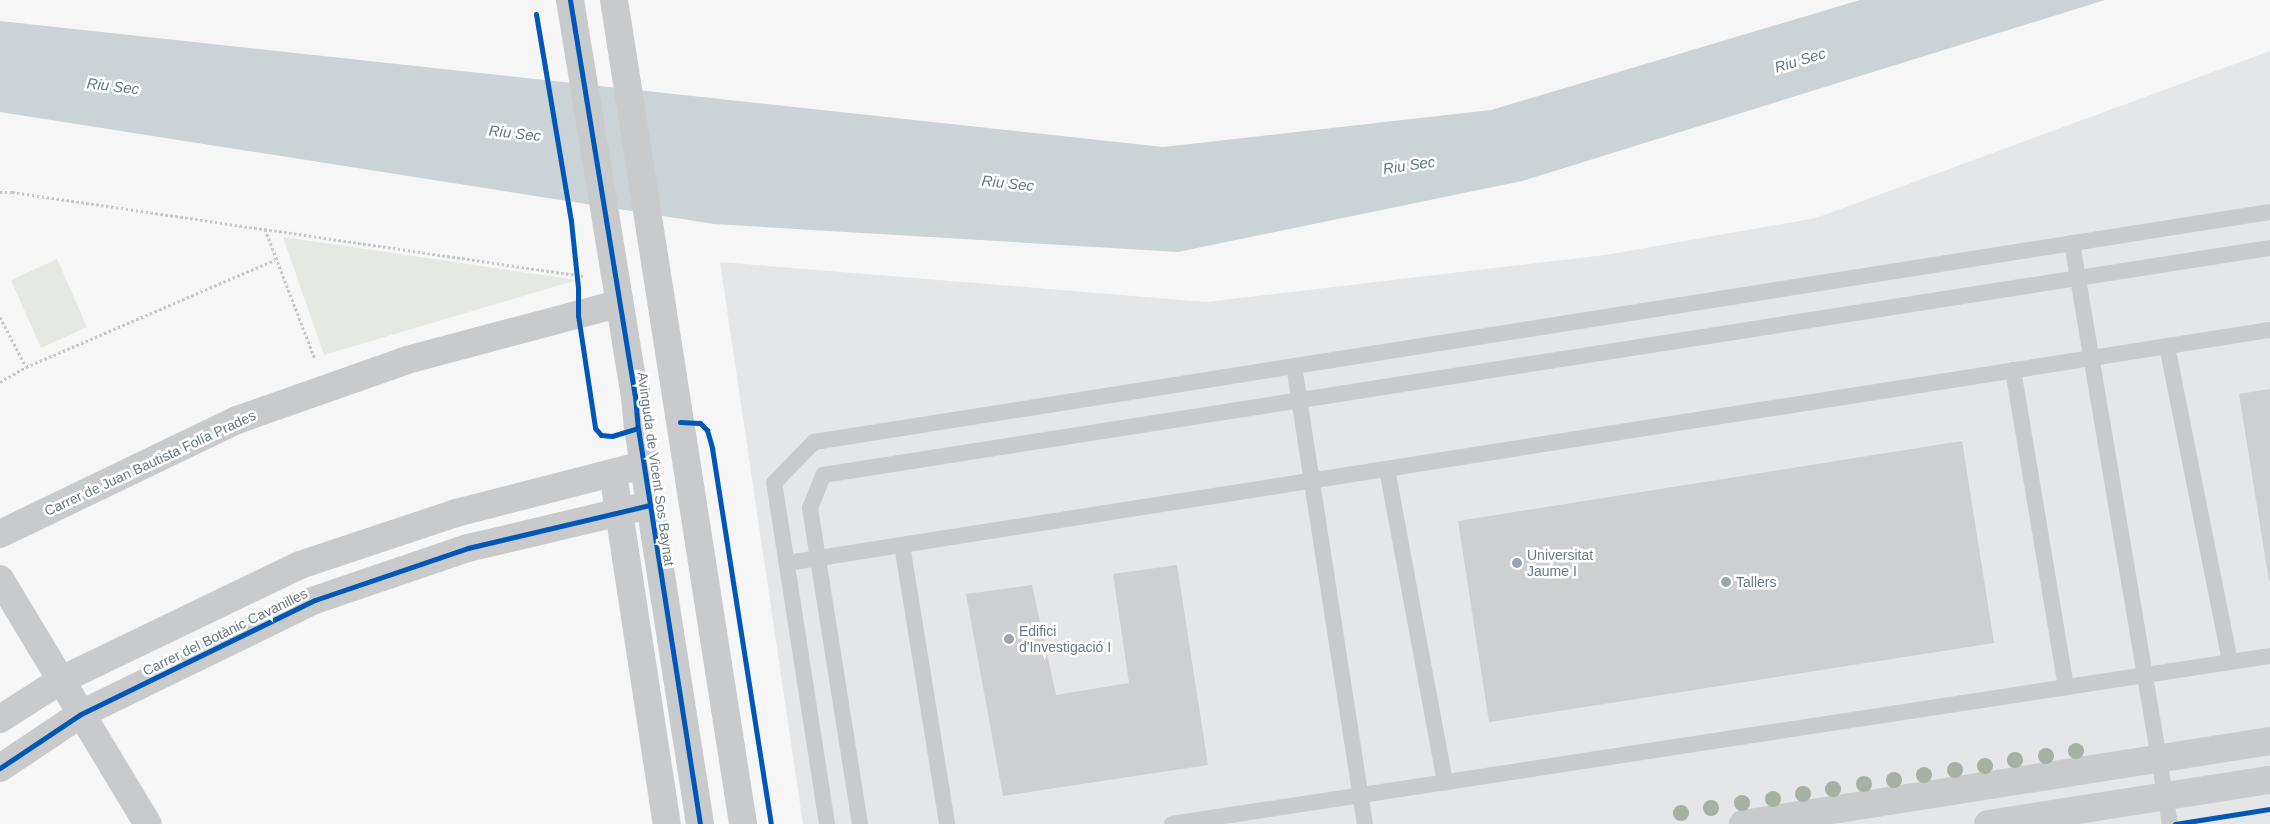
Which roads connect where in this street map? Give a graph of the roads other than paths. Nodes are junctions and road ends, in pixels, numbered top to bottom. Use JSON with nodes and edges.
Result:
{"nodes":[{"id":1,"x":570,"y":0,"type":"edge"},
{"id":2,"x":614,"y":0,"type":"edge"},
{"id":3,"x":2270,"y":212,"type":"edge"},
{"id":4,"x":2072,"y":243,"type":"junction"},
{"id":5,"x":2270,"y":248,"type":"edge"},
{"id":6,"x":2078,"y":278,"type":"junction"},
{"id":7,"x":616,"y":292,"type":"junction"},
{"id":8,"x":2270,"y":330,"type":"edge"},
{"id":9,"x":2167,"y":346,"type":"junction"},
{"id":10,"x":2092,"y":358,"type":"junction"},
{"id":11,"x":1294,"y":366,"type":"junction"},
{"id":12,"x":2013,"y":370,"type":"junction"},
{"id":13,"x":1299,"y":400,"type":"junction"},
{"id":14,"x":644,"y":464,"type":"junction"},
{"id":15,"x":1387,"y":469,"type":"junction"},
{"id":16,"x":613,"y":473,"type":"junction"},
{"id":17,"x":1312,"y":481,"type":"junction"},
{"id":18,"x":650,"y":506,"type":"junction"},
{"id":19,"x":619,"y":513,"type":"junction"},
{"id":20,"x":0,"y":534,"type":"edge"},
{"id":21,"x":902,"y":545,"type":"junction"},
{"id":22,"x":818,"y":559,"type":"junction"},
{"id":23,"x":787,"y":563,"type":"junction"},
{"id":24,"x":0,"y":579,"type":"edge"},
{"id":25,"x":2270,"y":656,"type":"edge"},
{"id":26,"x":2230,"y":662,"type":"junction"},
{"id":27,"x":2145,"y":675,"type":"junction"},
{"id":28,"x":61,"y":680,"type":"junction"},
{"id":29,"x":2066,"y":688,"type":"junction"},
{"id":30,"x":81,"y":714,"type":"junction"},
{"id":31,"x":0,"y":720,"type":"edge"},
{"id":32,"x":2270,"y":741,"type":"edge"},
{"id":33,"x":2159,"y":758,"type":"junction"},
{"id":34,"x":0,"y":768,"type":"edge"},
{"id":35,"x":2270,"y":780,"type":"edge"},
{"id":36,"x":1445,"y":783,"type":"junction"},
{"id":37,"x":1360,"y":795,"type":"junction"},
{"id":38,"x":2165,"y":796,"type":"junction"},
{"id":39,"x":148,"y":824,"type":"edge"},
{"id":40,"x":667,"y":824,"type":"edge"},
{"id":41,"x":700,"y":824,"type":"edge"},
{"id":42,"x":743,"y":824,"type":"edge"},
{"id":43,"x":827,"y":824,"type":"edge"},
{"id":44,"x":860,"y":824,"type":"edge"},
{"id":45,"x":947,"y":824,"type":"edge"},
{"id":46,"x":1172,"y":824,"type":"edge"},
{"id":47,"x":1365,"y":824,"type":"edge"},
{"id":48,"x":1743,"y":824,"type":"edge"},
{"id":49,"x":1988,"y":824,"type":"edge"},
{"id":50,"x":2170,"y":824,"type":"edge"}],
"edges":[{"from":1,"to":7,"type":"street","name":"Avinguda de Vicent Sos Baynat"},
{"from":2,"to":42,"type":"street"},
{"from":3,"to":4,"type":"lane"},
{"from":4,"to":6,"type":"lane"},
{"from":4,"to":11,"type":"lane"},
{"from":5,"to":6,"type":"lane"},
{"from":6,"to":10,"type":"lane"},
{"from":6,"to":13,"type":"lane"},
{"from":7,"to":14,"type":"street","name":"Avinguda de Vicent Sos Baynat"},
{"from":7,"to":20,"type":"street","name":"Carrer de Juan Bautista Folía Prades"},
{"from":8,"to":9,"type":"lane"},
{"from":9,"to":10,"type":"lane"},
{"from":9,"to":26,"type":"lane"},
{"from":10,"to":12,"type":"lane"},
{"from":10,"to":27,"type":"lane"},
{"from":11,"to":13,"type":"lane"},
{"from":11,"to":23,"type":"lane"},
{"from":12,"to":15,"type":"lane"},
{"from":12,"to":29,"type":"lane"},
{"from":13,"to":17,"type":"lane"},
{"from":13,"to":22,"type":"lane"},
{"from":14,"to":16,"type":"street","name":"Carrer del Botànic Cavanilles"},
{"from":14,"to":18,"type":"street","name":"Avinguda de Vicent Sos Baynat"},
{"from":15,"to":17,"type":"lane"},
{"from":15,"to":36,"type":"lane"},
{"from":16,"to":19,"type":"street"},
{"from":16,"to":28,"type":"street","name":"Carrer del Botànic Cavanilles"},
{"from":17,"to":21,"type":"lane"},
{"from":17,"to":37,"type":"lane"},
{"from":18,"to":19,"type":"street","name":"Carrer del Botànic Cavanilles"},
{"from":18,"to":41,"type":"street","name":"Avinguda de Vicent Sos Baynat"},
{"from":19,"to":30,"type":"street","name":"Carrer del Botànic Cavanilles"},
{"from":19,"to":40,"type":"street"},
{"from":21,"to":22,"type":"lane"},
{"from":21,"to":45,"type":"lane"},
{"from":22,"to":23,"type":"lane"},
{"from":22,"to":44,"type":"lane"},
{"from":23,"to":43,"type":"lane"},
{"from":24,"to":28,"type":"street"},
{"from":25,"to":26,"type":"lane"},
{"from":26,"to":27,"type":"lane"},
{"from":27,"to":29,"type":"lane"},
{"from":27,"to":33,"type":"lane"},
{"from":28,"to":30,"type":"street"},
{"from":28,"to":31,"type":"street","name":"Carrer del Botànic Cavanilles"},
{"from":29,"to":36,"type":"lane"},
{"from":30,"to":34,"type":"street","name":"Carrer del Botànic Cavanilles"},
{"from":30,"to":39,"type":"street"},
{"from":32,"to":33,"type":"street"},
{"from":33,"to":38,"type":"lane"},
{"from":33,"to":48,"type":"street"},
{"from":35,"to":38,"type":"street"},
{"from":36,"to":37,"type":"lane"},
{"from":37,"to":46,"type":"lane"},
{"from":37,"to":47,"type":"lane"},
{"from":38,"to":49,"type":"street"},
{"from":38,"to":50,"type":"lane"}]}
